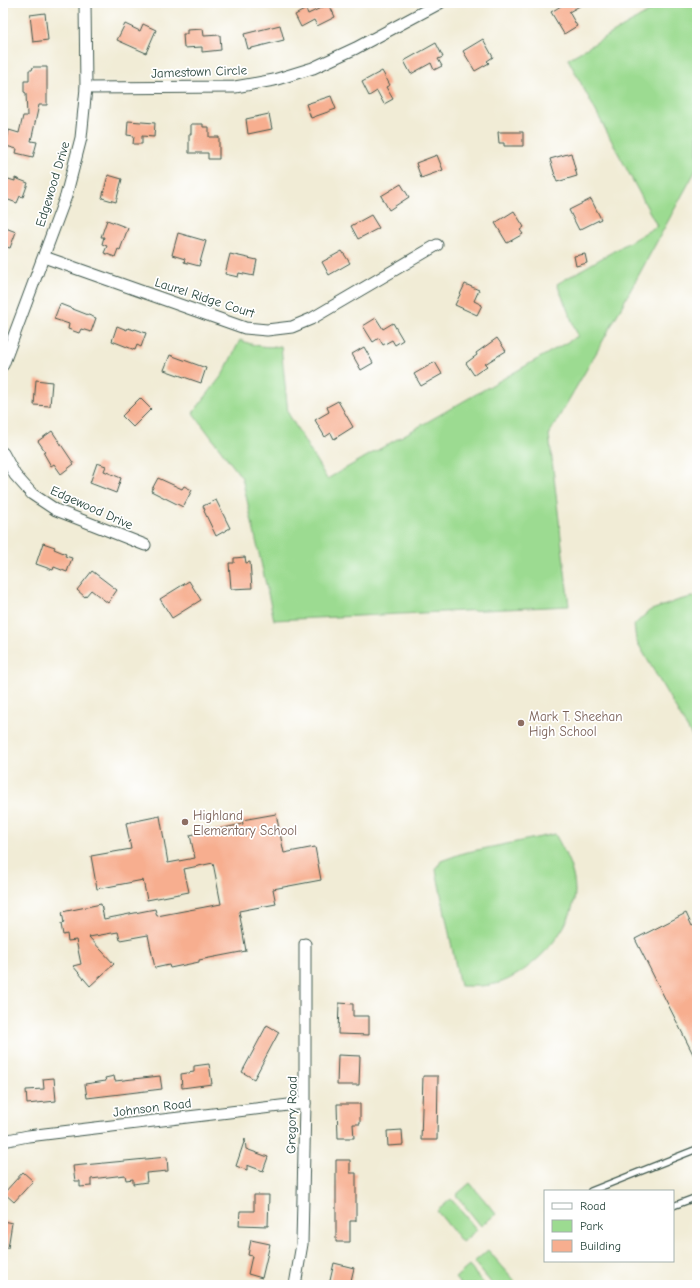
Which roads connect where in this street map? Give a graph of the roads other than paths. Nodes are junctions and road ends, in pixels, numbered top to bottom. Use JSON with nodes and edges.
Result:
{"nodes":[{"id":1,"x":85,"y":3,"type":"edge"},
{"id":2,"x":440,"y":3,"type":"edge"},
{"id":3,"x":86,"y":88,"type":"junction"},
{"id":4,"x":437,"y":245,"type":"dead end"},
{"id":5,"x":44,"y":257,"type":"junction"},
{"id":6,"x":3,"y":365,"type":"edge"},
{"id":7,"x":3,"y":453,"type":"edge"},
{"id":8,"x":145,"y":545,"type":"dead end"},
{"id":9,"x":305,"y":944,"type":"dead end"},
{"id":10,"x":305,"y":1102,"type":"junction"},
{"id":11,"x":3,"y":1141,"type":"edge"},
{"id":12,"x":697,"y":1149,"type":"edge"},
{"id":13,"x":594,"y":1190,"type":"edge"},
{"id":14,"x":697,"y":1197,"type":"edge"},
{"id":15,"x":674,"y":1206,"type":"edge"},
{"id":16,"x":295,"y":1285,"type":"edge"}],
"edges":[{"from":1,"to":3,"type":"street","name":"Edgewood Drive"},
{"from":2,"to":3,"type":"street","name":"Jamestown Circle"},
{"from":3,"to":5,"type":"street","name":"Edgewood Drive"},
{"from":4,"to":5,"type":"street","name":"Laurel Ridge Court"},
{"from":5,"to":6,"type":"street","name":"Edgewood Drive"},
{"from":7,"to":8,"type":"street","name":"Edgewood Drive"},
{"from":9,"to":10,"type":"street","name":"Gregory Road"},
{"from":10,"to":11,"type":"street","name":"Johnson Road"},
{"from":10,"to":16,"type":"street","name":"Gregory Road"},
{"from":12,"to":13,"type":"lane"},
{"from":14,"to":15,"type":"lane"}]}
